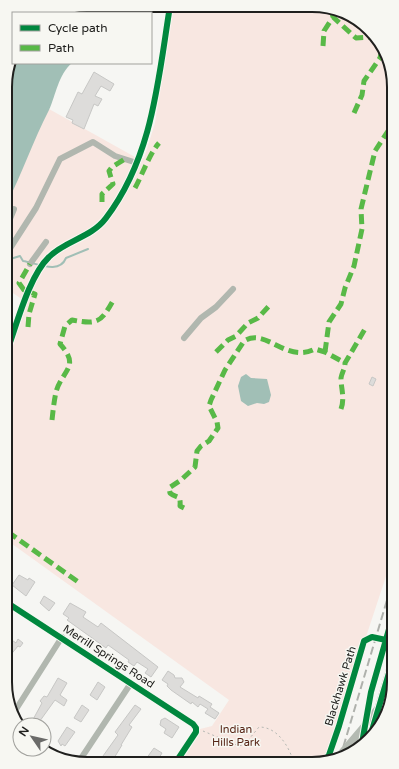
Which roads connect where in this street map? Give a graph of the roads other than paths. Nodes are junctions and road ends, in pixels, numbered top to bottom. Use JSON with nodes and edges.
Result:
{"nodes":[{"id":1,"x":169,"y":12,"type":"edge"},
{"id":2,"x":137,"y":163,"type":"junction"},
{"id":3,"x":14,"y":209,"type":"dead end"},
{"id":4,"x":12,"y":213,"type":"edge"},
{"id":5,"x":46,"y":242,"type":"dead end"},
{"id":6,"x":12,"y":245,"type":"edge"},
{"id":7,"x":31,"y":263,"type":"dead end"},
{"id":8,"x":233,"y":289,"type":"dead end"},
{"id":9,"x":12,"y":336,"type":"edge"},
{"id":10,"x":184,"y":338,"type":"dead end"},
{"id":11,"x":12,"y":606,"type":"edge"},
{"id":12,"x":62,"y":637,"type":"junction"},
{"id":13,"x":387,"y":680,"type":"edge"},
{"id":14,"x":131,"y":682,"type":"junction"},
{"id":15,"x":384,"y":701,"type":"edge"},
{"id":16,"x":17,"y":708,"type":"edge"},
{"id":17,"x":373,"y":726,"type":"edge"},
{"id":18,"x":346,"y":749,"type":"edge"},
{"id":19,"x":82,"y":757,"type":"edge"},
{"id":20,"x":179,"y":757,"type":"edge"}],
"edges":[{"from":1,"to":2,"type":"street"},
{"from":2,"to":6,"type":"street"},
{"from":2,"to":9,"type":"street"},
{"from":3,"to":4,"type":"street"},
{"from":5,"to":7,"type":"street"},
{"from":8,"to":10,"type":"street"},
{"from":11,"to":12,"type":"street","name":"Merrill Springs Road"},
{"from":12,"to":14,"type":"street","name":"Merrill Springs Road"},
{"from":12,"to":16,"type":"street"},
{"from":13,"to":17,"type":"main road"},
{"from":14,"to":19,"type":"street"},
{"from":14,"to":20,"type":"street","name":"Merrill Springs Road"},
{"from":15,"to":18,"type":"main road","bridge":true}]}
